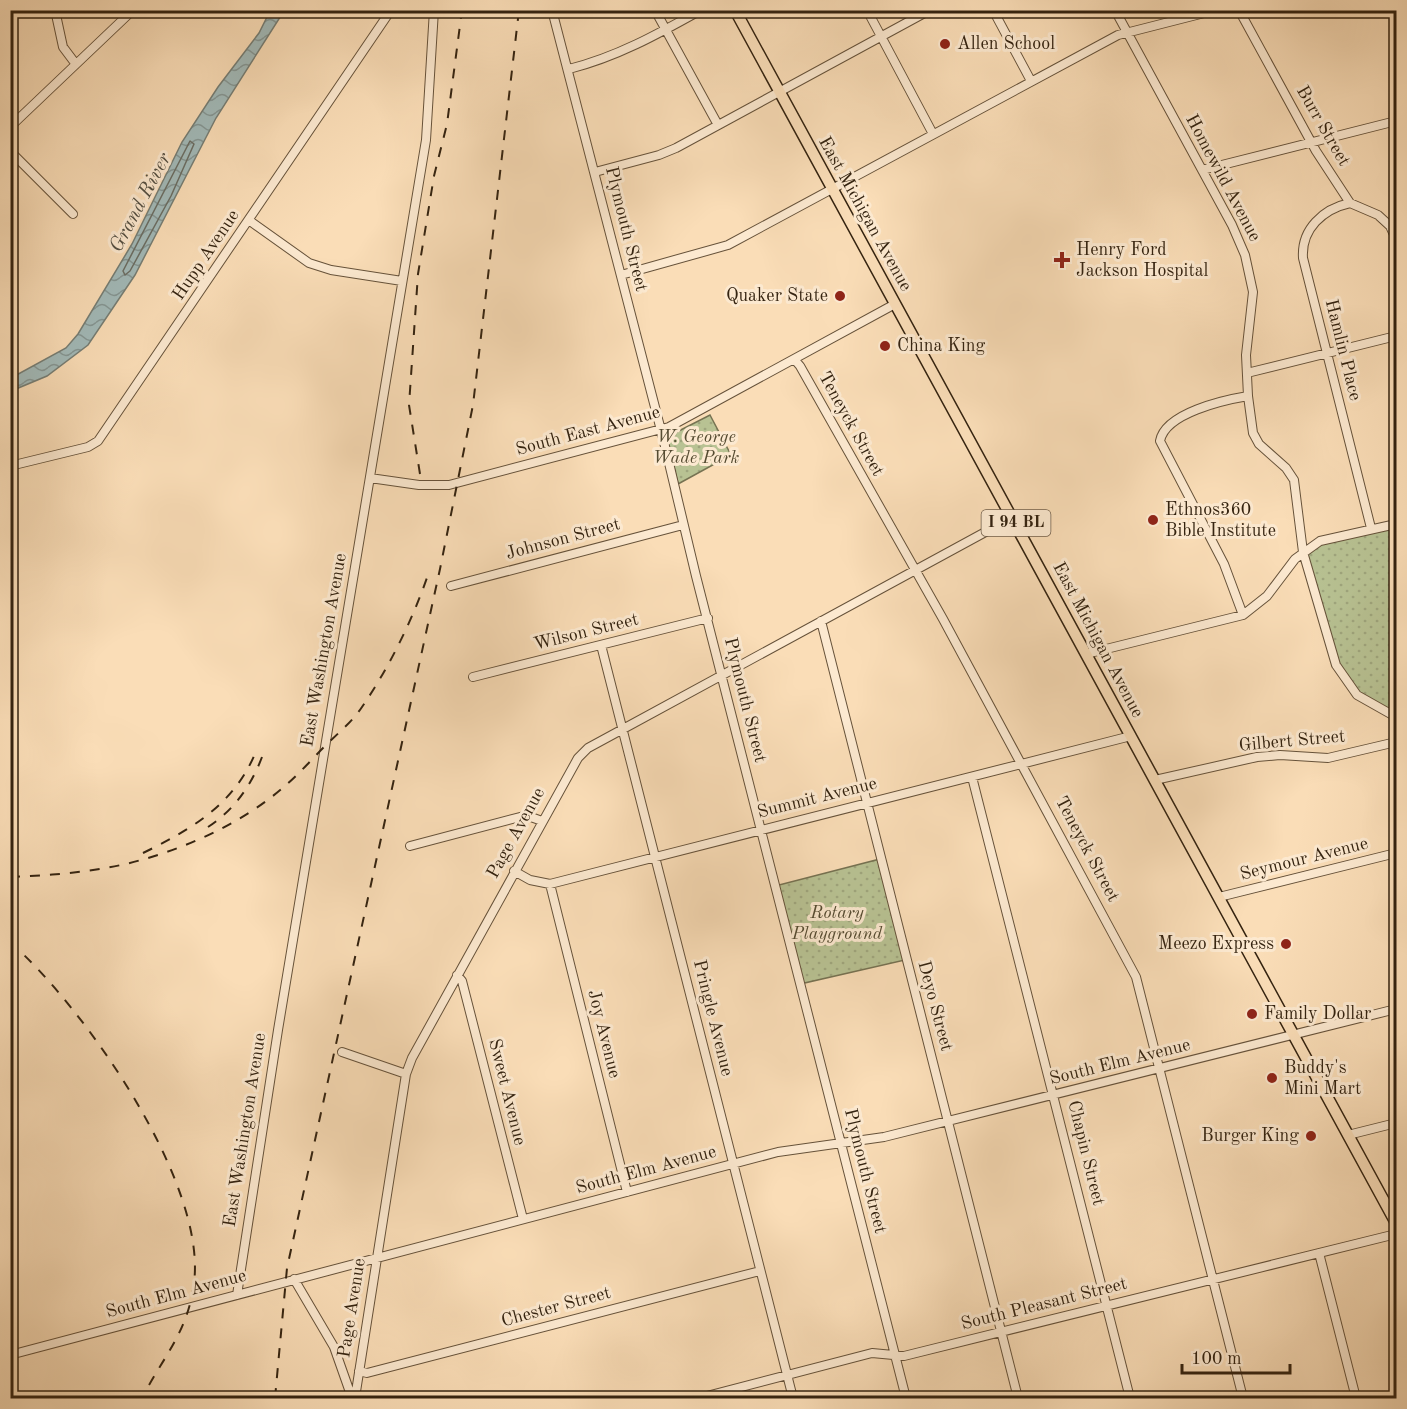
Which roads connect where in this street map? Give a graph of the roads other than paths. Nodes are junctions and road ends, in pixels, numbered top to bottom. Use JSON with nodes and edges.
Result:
{"nodes":[{"id":1,"x":55,"y":10,"type":"edge"},
{"id":2,"x":133,"y":10,"type":"edge"},
{"id":3,"x":391,"y":10,"type":"edge"},
{"id":4,"x":434,"y":10,"type":"edge"},
{"id":5,"x":552,"y":10,"type":"edge"},
{"id":6,"x":655,"y":10,"type":"edge"},
{"id":7,"x":701,"y":10,"type":"edge"},
{"id":8,"x":735,"y":10,"type":"edge"},
{"id":9,"x":867,"y":10,"type":"edge"},
{"id":10,"x":930,"y":10,"type":"edge"},
{"id":11,"x":993,"y":10,"type":"edge"},
{"id":12,"x":1115,"y":10,"type":"edge"},
{"id":13,"x":1216,"y":10,"type":"edge"},
{"id":14,"x":1239,"y":10,"type":"edge"},
{"id":15,"x":666,"y":30,"type":"junction"},
{"id":16,"x":1126,"y":32,"type":"junction"},
{"id":17,"x":881,"y":36,"type":"junction"},
{"id":18,"x":75,"y":63,"type":"junction"},
{"id":19,"x":569,"y":69,"type":"junction"},
{"id":20,"x":1031,"y":81,"type":"junction"},
{"id":21,"x":780,"y":92,"type":"junction"},
{"id":22,"x":1396,"y":121,"type":"edge"},
{"id":23,"x":718,"y":125,"type":"junction"},
{"id":24,"x":10,"y":127,"type":"edge"},
{"id":25,"x":933,"y":134,"type":"junction"},
{"id":26,"x":1312,"y":142,"type":"junction"},
{"id":27,"x":10,"y":151,"type":"edge"},
{"id":28,"x":1202,"y":170,"type":"junction"},
{"id":29,"x":595,"y":172,"type":"junction"},
{"id":30,"x":833,"y":189,"type":"junction"},
{"id":31,"x":1350,"y":203,"type":"junction"},
{"id":32,"x":73,"y":214,"type":"dead end"},
{"id":33,"x":250,"y":221,"type":"junction"},
{"id":34,"x":1396,"y":239,"type":"edge"},
{"id":35,"x":621,"y":275,"type":"junction"},
{"id":36,"x":402,"y":280,"type":"junction"},
{"id":37,"x":895,"y":304,"type":"junction"},
{"id":38,"x":1396,"y":336,"type":"edge"},
{"id":39,"x":1326,"y":354,"type":"junction"},
{"id":40,"x":794,"y":359,"type":"junction"},
{"id":41,"x":1247,"y":373,"type":"junction"},
{"id":42,"x":1248,"y":396,"type":"junction"},
{"id":43,"x":660,"y":429,"type":"junction"},
{"id":44,"x":10,"y":466,"type":"edge"},
{"id":45,"x":370,"y":478,"type":"junction"},
{"id":46,"x":1013,"y":517,"type":"junction"},
{"id":47,"x":1396,"y":524,"type":"edge"},
{"id":48,"x":683,"y":525,"type":"junction"},
{"id":49,"x":1371,"y":528,"type":"junction"},
{"id":50,"x":1303,"y":552,"type":"junction"},
{"id":51,"x":914,"y":571,"type":"junction"},
{"id":52,"x":451,"y":586,"type":"dead end"},
{"id":53,"x":1243,"y":615,"type":"junction"},
{"id":54,"x":708,"y":618,"type":"junction"},
{"id":55,"x":821,"y":621,"type":"junction"},
{"id":56,"x":601,"y":645,"type":"junction"},
{"id":57,"x":1086,"y":654,"type":"junction"},
{"id":58,"x":722,"y":676,"type":"junction"},
{"id":59,"x":472,"y":677,"type":"dead end"},
{"id":60,"x":1396,"y":717,"type":"edge"},
{"id":61,"x":623,"y":729,"type":"junction"},
{"id":62,"x":1131,"y":736,"type":"junction"},
{"id":63,"x":1396,"y":742,"type":"edge"},
{"id":64,"x":1021,"y":764,"type":"junction"},
{"id":65,"x":972,"y":777,"type":"junction"},
{"id":66,"x":1155,"y":780,"type":"junction"},
{"id":67,"x":867,"y":802,"type":"junction"},
{"id":68,"x":542,"y":821,"type":"junction"},
{"id":69,"x":761,"y":829,"type":"junction"},
{"id":70,"x":410,"y":846,"type":"dead end"},
{"id":71,"x":1396,"y":853,"type":"edge"},
{"id":72,"x":655,"y":856,"type":"junction"},
{"id":73,"x":514,"y":871,"type":"junction"},
{"id":74,"x":550,"y":885,"type":"junction"},
{"id":75,"x":1219,"y":897,"type":"junction"},
{"id":76,"x":457,"y":975,"type":"junction"},
{"id":77,"x":1396,"y":1009,"type":"edge"},
{"id":78,"x":1294,"y":1036,"type":"junction"},
{"id":79,"x":342,"y":1052,"type":"dead end"},
{"id":80,"x":1160,"y":1070,"type":"junction"},
{"id":81,"x":406,"y":1074,"type":"junction"},
{"id":82,"x":1054,"y":1095,"type":"junction"},
{"id":83,"x":947,"y":1123,"type":"junction"},
{"id":84,"x":1396,"y":1123,"type":"edge"},
{"id":85,"x":1348,"y":1135,"type":"junction"},
{"id":86,"x":841,"y":1143,"type":"junction"},
{"id":87,"x":734,"y":1164,"type":"junction"},
{"id":88,"x":627,"y":1192,"type":"junction"},
{"id":89,"x":523,"y":1219,"type":"junction"},
{"id":90,"x":1396,"y":1223,"type":"edge"},
{"id":91,"x":1396,"y":1234,"type":"edge"},
{"id":92,"x":1319,"y":1253,"type":"junction"},
{"id":93,"x":377,"y":1256,"type":"junction"},
{"id":94,"x":760,"y":1271,"type":"junction"},
{"id":95,"x":294,"y":1279,"type":"junction"},
{"id":96,"x":1213,"y":1279,"type":"junction"},
{"id":97,"x":237,"y":1295,"type":"junction"},
{"id":98,"x":1107,"y":1306,"type":"junction"},
{"id":99,"x":1001,"y":1332,"type":"junction"},
{"id":100,"x":11,"y":1352,"type":"edge"},
{"id":101,"x":894,"y":1355,"type":"junction"},
{"id":102,"x":359,"y":1371,"type":"junction"},
{"id":103,"x":787,"y":1376,"type":"junction"},
{"id":104,"x":353,"y":1398,"type":"edge"},
{"id":105,"x":699,"y":1398,"type":"edge"},
{"id":106,"x":793,"y":1398,"type":"edge"},
{"id":107,"x":906,"y":1398,"type":"edge"},
{"id":108,"x":1018,"y":1398,"type":"edge"},
{"id":109,"x":1130,"y":1398,"type":"edge"},
{"id":110,"x":1243,"y":1398,"type":"edge"},
{"id":111,"x":1356,"y":1398,"type":"edge"}],
"edges":[{"from":1,"to":18,"type":"street"},
{"from":2,"to":18,"type":"street"},
{"from":3,"to":33,"type":"street","name":"Hupp Avenue"},
{"from":4,"to":36,"type":"street","name":"East Washington Avenue"},
{"from":5,"to":19,"type":"street","name":"Plymouth Street"},
{"from":6,"to":15,"type":"street"},
{"from":7,"to":15,"type":"street"},
{"from":8,"to":21,"type":"main road","name":"East Michigan Avenue","number":"I 94 BL"},
{"from":9,"to":17,"type":"street"},
{"from":10,"to":17,"type":"street"},
{"from":11,"to":20,"type":"street"},
{"from":12,"to":16,"type":"street","name":"Homewild Avenue"},
{"from":13,"to":16,"type":"street"},
{"from":14,"to":26,"type":"street","name":"Burr Street"},
{"from":15,"to":19,"type":"street"},
{"from":15,"to":23,"type":"street"},
{"from":16,"to":20,"type":"street"},
{"from":16,"to":28,"type":"street","name":"Homewild Avenue"},
{"from":17,"to":21,"type":"street"},
{"from":17,"to":25,"type":"street"},
{"from":18,"to":24,"type":"street"},
{"from":19,"to":29,"type":"street","name":"Plymouth Street"},
{"from":20,"to":25,"type":"street"},
{"from":21,"to":23,"type":"street"},
{"from":21,"to":30,"type":"main road","name":"East Michigan Avenue","number":"I 94 BL"},
{"from":22,"to":26,"type":"street"},
{"from":23,"to":29,"type":"street"},
{"from":25,"to":30,"type":"street"},
{"from":26,"to":28,"type":"street"},
{"from":26,"to":31,"type":"street","name":"Burr Street"},
{"from":27,"to":32,"type":"street"},
{"from":28,"to":41,"type":"street","name":"Homewild Avenue"},
{"from":29,"to":35,"type":"street","name":"Plymouth Street"},
{"from":30,"to":35,"type":"street"},
{"from":30,"to":37,"type":"main road","name":"East Michigan Avenue","number":"I 94 BL"},
{"from":31,"to":34,"type":"street"},
{"from":31,"to":39,"type":"street","name":"Hamlin Place"},
{"from":33,"to":36,"type":"street"},
{"from":33,"to":44,"type":"street","name":"Hupp Avenue"},
{"from":35,"to":43,"type":"street","name":"Plymouth Street"},
{"from":36,"to":45,"type":"street","name":"East Washington Avenue"},
{"from":37,"to":40,"type":"street","name":"South East Avenue"},
{"from":37,"to":46,"type":"main road","name":"East Michigan Avenue","number":"I 94 BL"},
{"from":38,"to":39,"type":"street"},
{"from":39,"to":41,"type":"street"},
{"from":39,"to":49,"type":"street","name":"Hamlin Place"},
{"from":40,"to":43,"type":"street","name":"South East Avenue"},
{"from":40,"to":51,"type":"street","name":"Teneyck Street"},
{"from":41,"to":42,"type":"street","name":"Homewild Avenue"},
{"from":42,"to":50,"type":"street","name":"Homewild Avenue"},
{"from":42,"to":53,"type":"street"},
{"from":43,"to":45,"type":"street","name":"South East Avenue"},
{"from":43,"to":48,"type":"street","name":"Plymouth Street"},
{"from":45,"to":97,"type":"street","name":"East Washington Avenue"},
{"from":46,"to":51,"type":"street","name":"Page Avenue"},
{"from":46,"to":57,"type":"main road","name":"East Michigan Avenue","number":"I 94 BL"},
{"from":47,"to":49,"type":"street"},
{"from":48,"to":52,"type":"street","name":"Johnson Street"},
{"from":48,"to":54,"type":"street","name":"Plymouth Street"},
{"from":49,"to":50,"type":"street"},
{"from":50,"to":53,"type":"street"},
{"from":50,"to":60,"type":"street","name":"Homewild Avenue"},
{"from":51,"to":55,"type":"street","name":"Page Avenue"},
{"from":51,"to":64,"type":"street","name":"Teneyck Street"},
{"from":53,"to":57,"type":"street"},
{"from":54,"to":56,"type":"street","name":"Wilson Street"},
{"from":54,"to":58,"type":"street","name":"Plymouth Street"},
{"from":55,"to":58,"type":"street","name":"Page Avenue"},
{"from":55,"to":67,"type":"street","name":"Deyo Street"},
{"from":56,"to":59,"type":"street","name":"Wilson Street"},
{"from":56,"to":61,"type":"street","name":"Pringle Avenue"},
{"from":57,"to":62,"type":"main road","name":"East Michigan Avenue","number":"I 94 BL"},
{"from":58,"to":61,"type":"street","name":"Page Avenue"},
{"from":58,"to":69,"type":"street","name":"Plymouth Street"},
{"from":61,"to":68,"type":"street","name":"Page Avenue"},
{"from":61,"to":72,"type":"street","name":"Pringle Avenue"},
{"from":62,"to":64,"type":"street","name":"Summit Avenue"},
{"from":62,"to":66,"type":"main road","name":"East Michigan Avenue","number":"I 94 BL"},
{"from":63,"to":66,"type":"street","name":"Gilbert Street"},
{"from":64,"to":65,"type":"street","name":"Summit Avenue"},
{"from":64,"to":80,"type":"street","name":"Teneyck Street"},
{"from":65,"to":67,"type":"street","name":"Summit Avenue"},
{"from":65,"to":82,"type":"street","name":"Chapin Street"},
{"from":66,"to":75,"type":"main road","name":"East Michigan Avenue","number":"I 94 BL"},
{"from":67,"to":69,"type":"street","name":"Summit Avenue"},
{"from":67,"to":83,"type":"street","name":"Deyo Street"},
{"from":68,"to":70,"type":"street"},
{"from":68,"to":73,"type":"street","name":"Page Avenue"},
{"from":69,"to":72,"type":"street","name":"Summit Avenue"},
{"from":69,"to":86,"type":"street","name":"Plymouth Street"},
{"from":71,"to":75,"type":"street","name":"Seymour Avenue"},
{"from":72,"to":74,"type":"street","name":"Summit Avenue"},
{"from":72,"to":87,"type":"street","name":"Pringle Avenue"},
{"from":73,"to":74,"type":"street"},
{"from":73,"to":76,"type":"street","name":"Page Avenue"},
{"from":74,"to":88,"type":"street","name":"Joy Avenue"},
{"from":75,"to":78,"type":"main road","name":"East Michigan Avenue","number":"I 94 BL"},
{"from":76,"to":81,"type":"street","name":"Page Avenue"},
{"from":76,"to":89,"type":"street","name":"Sweet Avenue"},
{"from":77,"to":78,"type":"street","name":"South Elm Avenue"},
{"from":78,"to":80,"type":"street","name":"South Elm Avenue"},
{"from":78,"to":85,"type":"main road","name":"East Michigan Avenue","number":"I 94 BL"},
{"from":79,"to":81,"type":"street"},
{"from":80,"to":82,"type":"street","name":"South Elm Avenue"},
{"from":80,"to":96,"type":"street","name":"Teneyck Street"},
{"from":81,"to":93,"type":"street","name":"Page Avenue"},
{"from":82,"to":83,"type":"street","name":"South Elm Avenue"},
{"from":82,"to":98,"type":"street","name":"Chapin Street"},
{"from":83,"to":86,"type":"street","name":"South Elm Avenue"},
{"from":83,"to":99,"type":"street","name":"Deyo Street"},
{"from":84,"to":85,"type":"street"},
{"from":85,"to":90,"type":"main road","name":"East Michigan Avenue","number":"I 94 BL"},
{"from":86,"to":87,"type":"street","name":"South Elm Avenue"},
{"from":86,"to":101,"type":"street","name":"Plymouth Street"},
{"from":87,"to":88,"type":"street","name":"South Elm Avenue"},
{"from":87,"to":94,"type":"street","name":"Pringle Avenue"},
{"from":88,"to":89,"type":"street","name":"South Elm Avenue"},
{"from":89,"to":93,"type":"street","name":"South Elm Avenue"},
{"from":91,"to":92,"type":"street","name":"South Pleasant Street"},
{"from":92,"to":96,"type":"street","name":"South Pleasant Street"},
{"from":92,"to":111,"type":"street"},
{"from":93,"to":95,"type":"street","name":"South Elm Avenue"},
{"from":93,"to":102,"type":"street","name":"Page Avenue"},
{"from":94,"to":102,"type":"street","name":"Chester Street"},
{"from":94,"to":103,"type":"street","name":"Pringle Avenue"},
{"from":95,"to":97,"type":"street","name":"South Elm Avenue"},
{"from":95,"to":104,"type":"street"},
{"from":96,"to":98,"type":"street","name":"South Pleasant Street"},
{"from":96,"to":110,"type":"street","name":"Teneyck Street"},
{"from":97,"to":100,"type":"street","name":"South Elm Avenue"},
{"from":98,"to":99,"type":"street","name":"South Pleasant Street"},
{"from":98,"to":109,"type":"street","name":"Chapin Street"},
{"from":99,"to":101,"type":"street","name":"South Pleasant Street"},
{"from":99,"to":108,"type":"street","name":"Deyo Street"},
{"from":101,"to":103,"type":"street","name":"South Pleasant Street"},
{"from":101,"to":107,"type":"street","name":"Plymouth Street"},
{"from":102,"to":104,"type":"street","name":"Page Avenue"},
{"from":103,"to":105,"type":"street","name":"South Pleasant Street"},
{"from":103,"to":106,"type":"street","name":"Pringle Avenue"}]}
